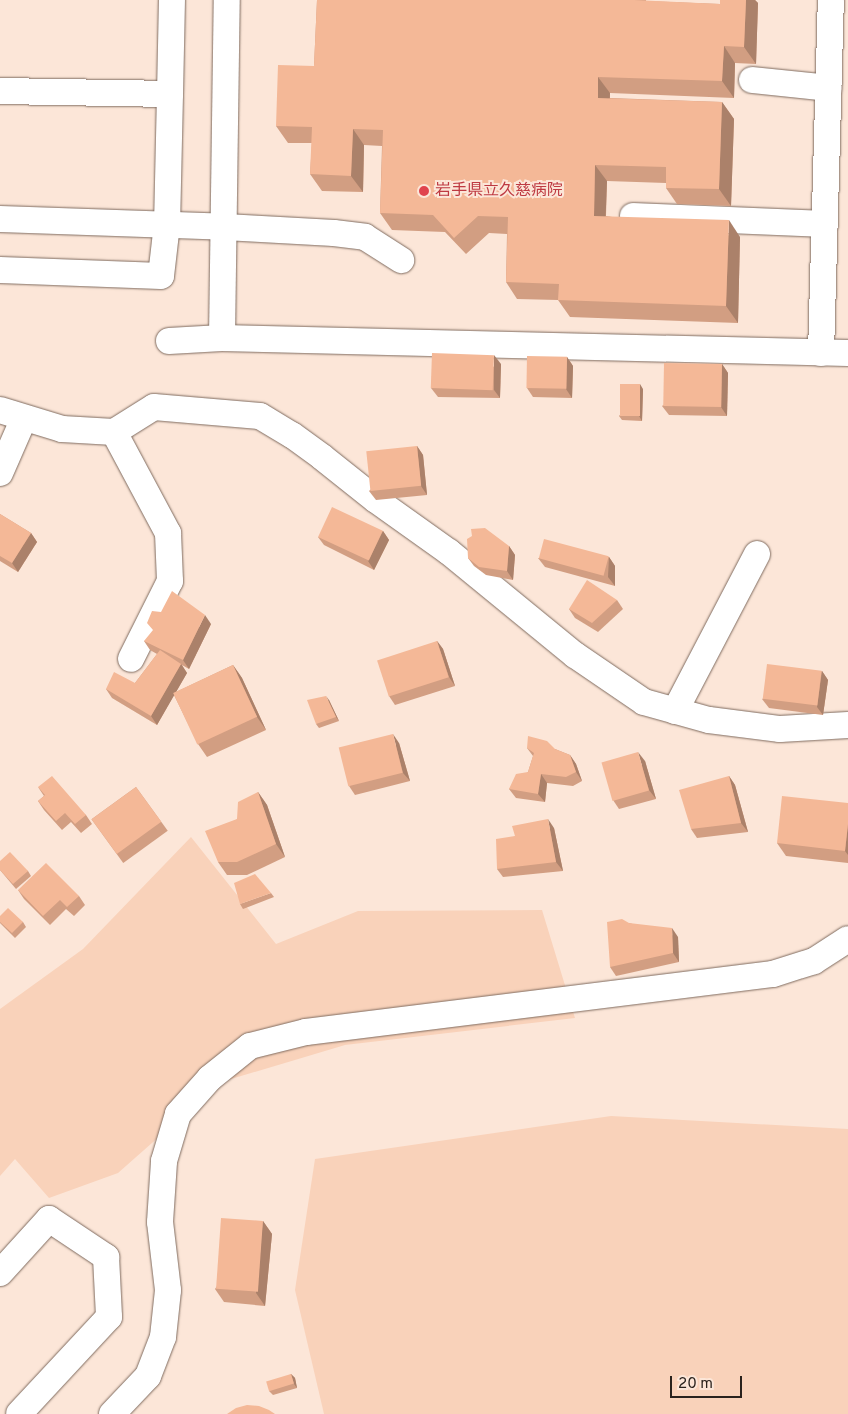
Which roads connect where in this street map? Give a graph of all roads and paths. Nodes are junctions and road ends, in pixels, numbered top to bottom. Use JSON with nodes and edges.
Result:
{"nodes":[{"id":1,"x":172,"y":0,"type":"edge"},
{"id":2,"x":227,"y":0,"type":"edge"},
{"id":3,"x":831,"y":0,"type":"edge"},
{"id":4,"x":752,"y":80,"type":"dead end"},
{"id":5,"x":829,"y":88,"type":"junction"},
{"id":6,"x":0,"y":91,"type":"edge"},
{"id":7,"x":170,"y":94,"type":"junction"},
{"id":8,"x":633,"y":216,"type":"edge"},
{"id":9,"x":0,"y":219,"type":"edge"},
{"id":10,"x":167,"y":224,"type":"junction"},
{"id":11,"x":825,"y":224,"type":"junction"},
{"id":12,"x":225,"y":227,"type":"junction"},
{"id":13,"x":401,"y":260,"type":"dead end"},
{"id":14,"x":0,"y":270,"type":"edge"},
{"id":15,"x":222,"y":338,"type":"junction"},
{"id":16,"x":169,"y":342,"type":"dead end"},
{"id":17,"x":822,"y":353,"type":"junction"},
{"id":18,"x":848,"y":354,"type":"edge"},
{"id":19,"x":12,"y":414,"type":"edge"},
{"id":20,"x":114,"y":432,"type":"junction"},
{"id":21,"x":0,"y":473,"type":"edge"},
{"id":22,"x":757,"y":554,"type":"dead end"},
{"id":23,"x":131,"y":659,"type":"dead end"},
{"id":24,"x":675,"y":711,"type":"junction"},
{"id":25,"x":848,"y":725,"type":"edge"},
{"id":26,"x":848,"y":939,"type":"edge"},
{"id":27,"x":0,"y":1273,"type":"edge"},
{"id":28,"x":19,"y":1414,"type":"edge"},
{"id":29,"x":112,"y":1414,"type":"edge"}],
"edges":[{"from":1,"to":7,"type":"street"},
{"from":2,"to":12,"type":"street"},
{"from":3,"to":5,"type":"street"},
{"from":4,"to":5,"type":"street"},
{"from":5,"to":11,"type":"street"},
{"from":6,"to":7,"type":"street"},
{"from":7,"to":10,"type":"street"},
{"from":8,"to":11,"type":"street"},
{"from":9,"to":10,"type":"street"},
{"from":10,"to":12,"type":"street"},
{"from":10,"to":14,"type":"street"},
{"from":11,"to":17,"type":"street"},
{"from":12,"to":13,"type":"street"},
{"from":12,"to":15,"type":"street"},
{"from":15,"to":16,"type":"street"},
{"from":15,"to":17,"type":"street"},
{"from":17,"to":18,"type":"street"},
{"from":19,"to":20,"type":"street"},
{"from":19,"to":21,"type":"street"},
{"from":20,"to":23,"type":"street"},
{"from":20,"to":24,"type":"street"},
{"from":22,"to":24,"type":"street"},
{"from":24,"to":25,"type":"street"},
{"from":26,"to":29,"type":"street"},
{"from":27,"to":28,"type":"street"}]}
